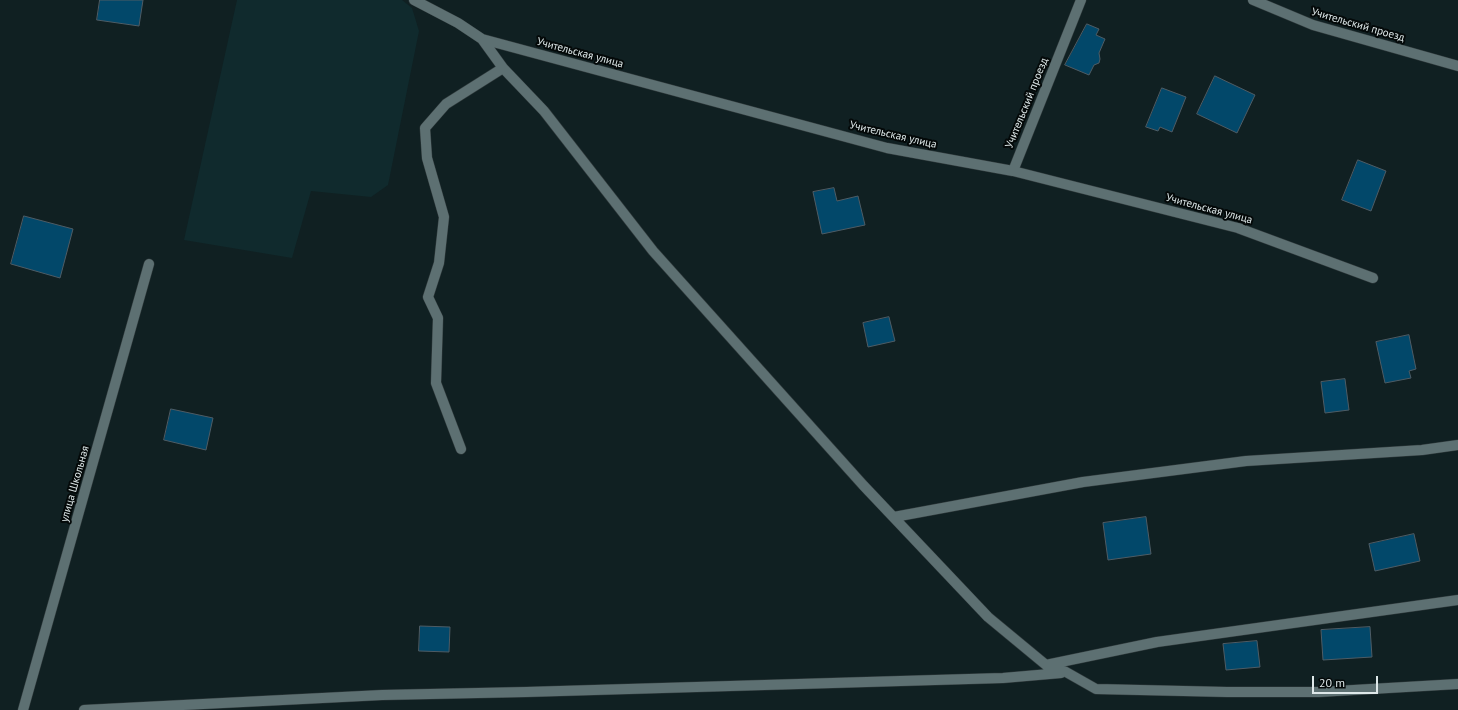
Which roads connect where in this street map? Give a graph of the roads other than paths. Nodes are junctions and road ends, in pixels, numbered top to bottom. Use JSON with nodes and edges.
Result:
{"nodes":[{"id":1,"x":414,"y":0,"type":"edge"},
{"id":2,"x":1081,"y":0,"type":"edge"},
{"id":3,"x":1253,"y":0,"type":"edge"},
{"id":4,"x":482,"y":39,"type":"junction"},
{"id":5,"x":1458,"y":66,"type":"edge"},
{"id":6,"x":503,"y":68,"type":"junction"},
{"id":7,"x":1012,"y":171,"type":"junction"},
{"id":8,"x":150,"y":264,"type":"dead end"},
{"id":9,"x":1373,"y":278,"type":"dead end"},
{"id":10,"x":1458,"y":445,"type":"edge"},
{"id":11,"x":461,"y":449,"type":"dead end"},
{"id":12,"x":894,"y":517,"type":"junction"},
{"id":13,"x":1458,"y":600,"type":"edge"},
{"id":14,"x":1046,"y":665,"type":"junction"},
{"id":15,"x":1066,"y":672,"type":"junction"},
{"id":16,"x":1458,"y":684,"type":"edge"},
{"id":17,"x":23,"y":710,"type":"edge"},
{"id":18,"x":84,"y":710,"type":"edge"}],
"edges":[{"from":1,"to":4,"type":"street","name":"Учительская улица"},
{"from":2,"to":7,"type":"street","name":"Учительский проезд"},
{"from":3,"to":5,"type":"street","name":"Учительский проезд"},
{"from":4,"to":6,"type":"street"},
{"from":4,"to":7,"type":"street","name":"Учительская улица"},
{"from":6,"to":11,"type":"street"},
{"from":6,"to":12,"type":"street"},
{"from":7,"to":9,"type":"street","name":"Учительская улица"},
{"from":8,"to":17,"type":"street","name":"улица Школьная"},
{"from":10,"to":12,"type":"street"},
{"from":12,"to":14,"type":"street"},
{"from":13,"to":14,"type":"street"},
{"from":14,"to":15,"type":"street"},
{"from":15,"to":16,"type":"street"},
{"from":15,"to":18,"type":"street"}]}
